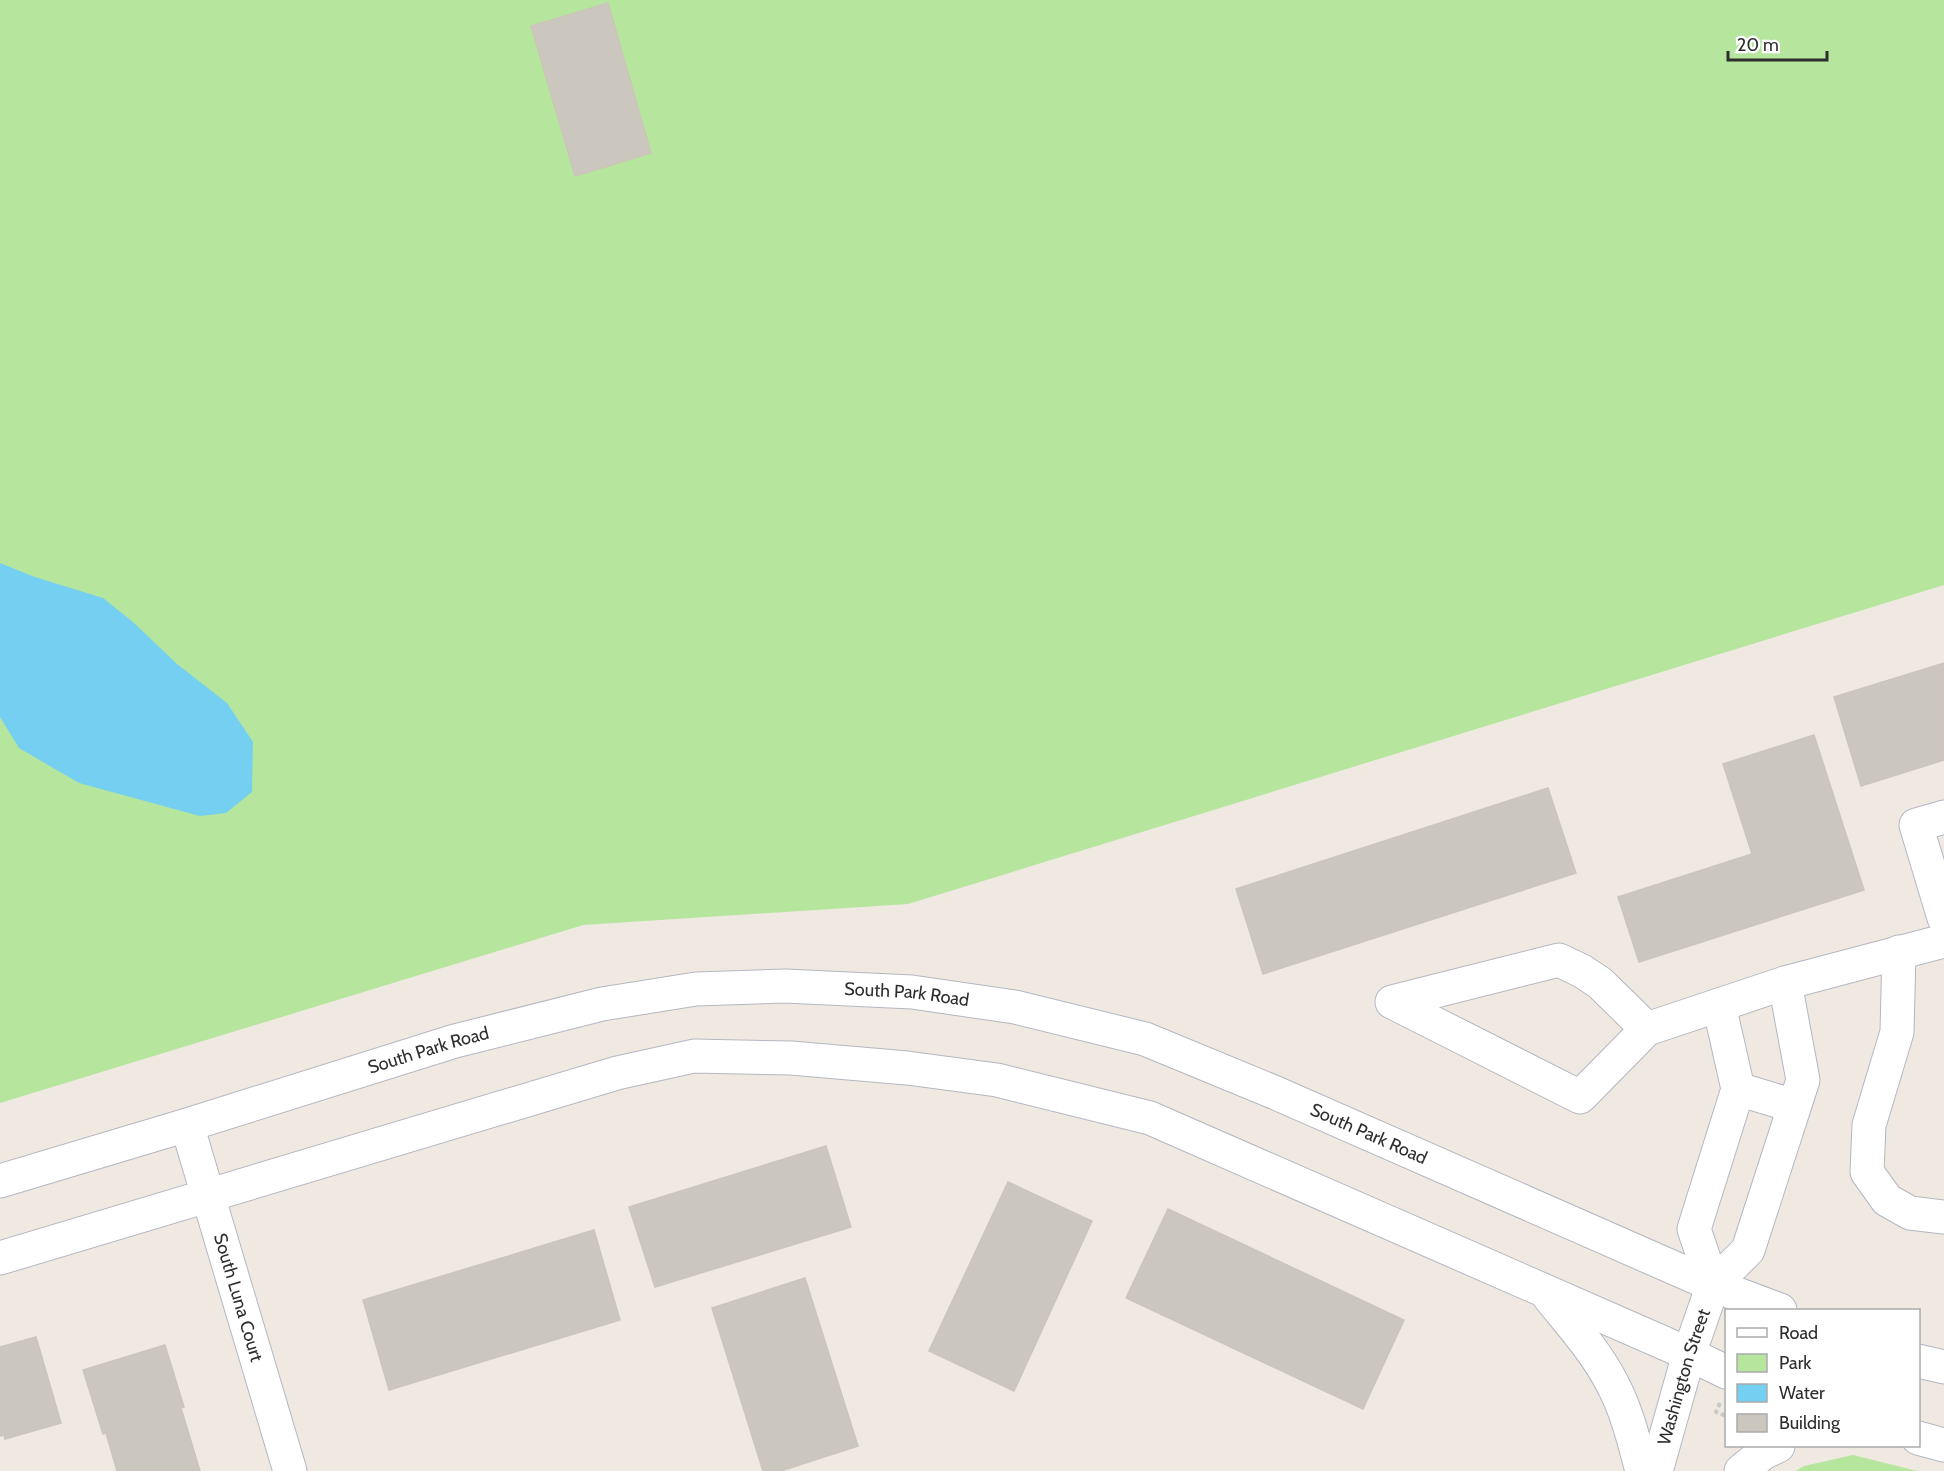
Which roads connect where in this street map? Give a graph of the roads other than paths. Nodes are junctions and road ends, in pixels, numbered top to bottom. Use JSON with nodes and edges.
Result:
{"nodes":[{"id":1,"x":1944,"y":817,"type":"edge"},
{"id":2,"x":1944,"y":918,"type":"edge"},
{"id":3,"x":1944,"y":940,"type":"edge"},
{"id":4,"x":1899,"y":952,"type":"junction"},
{"id":5,"x":1785,"y":982,"type":"junction"},
{"id":6,"x":1719,"y":1005,"type":"junction"},
{"id":7,"x":1647,"y":1029,"type":"junction"},
{"id":8,"x":1738,"y":1089,"type":"junction"},
{"id":9,"x":1794,"y":1106,"type":"junction"},
{"id":10,"x":187,"y":1125,"type":"junction"},
{"id":11,"x":0,"y":1181,"type":"edge"},
{"id":12,"x":208,"y":1197,"type":"junction"},
{"id":13,"x":1944,"y":1217,"type":"edge"},
{"id":14,"x":0,"y":1258,"type":"edge"},
{"id":15,"x":1713,"y":1285,"type":"junction"},
{"id":16,"x":1545,"y":1291,"type":"junction"},
{"id":17,"x":1775,"y":1309,"type":"edge"},
{"id":18,"x":1689,"y":1354,"type":"junction"},
{"id":19,"x":1920,"y":1360,"type":"edge"},
{"id":20,"x":1944,"y":1366,"type":"edge"},
{"id":21,"x":1724,"y":1386,"type":"edge"},
{"id":22,"x":1920,"y":1439,"type":"edge"},
{"id":23,"x":1944,"y":1445,"type":"edge"},
{"id":24,"x":1776,"y":1447,"type":"edge"},
{"id":25,"x":290,"y":1471,"type":"edge"},
{"id":26,"x":1642,"y":1471,"type":"edge"},
{"id":27,"x":1656,"y":1471,"type":"edge"},
{"id":28,"x":1741,"y":1471,"type":"edge"}],
"edges":[{"from":1,"to":2,"type":"street"},
{"from":3,"to":4,"type":"street"},
{"from":4,"to":5,"type":"street"},
{"from":4,"to":13,"type":"street"},
{"from":5,"to":6,"type":"street"},
{"from":5,"to":9,"type":"street"},
{"from":6,"to":7,"type":"street"},
{"from":6,"to":8,"type":"street"},
{"from":7,"to":7,"type":"street"},
{"from":8,"to":9,"type":"street"},
{"from":8,"to":15,"type":"street"},
{"from":9,"to":15,"type":"street"},
{"from":10,"to":11,"type":"street","name":"South Park Road"},
{"from":10,"to":12,"type":"street","name":"South Luna Court"},
{"from":10,"to":15,"type":"street","name":"South Park Road"},
{"from":12,"to":14,"type":"street"},
{"from":12,"to":16,"type":"street"},
{"from":12,"to":25,"type":"street","name":"South Luna Court"},
{"from":15,"to":17,"type":"street","name":"South Park Road"},
{"from":15,"to":18,"type":"street","name":"Washington Street"},
{"from":16,"to":18,"type":"street"},
{"from":16,"to":26,"type":"street"},
{"from":18,"to":21,"type":"street"},
{"from":18,"to":27,"type":"street","name":"Washington Street"},
{"from":19,"to":20,"type":"street"},
{"from":22,"to":23,"type":"street"},
{"from":24,"to":28,"type":"street"}]}
